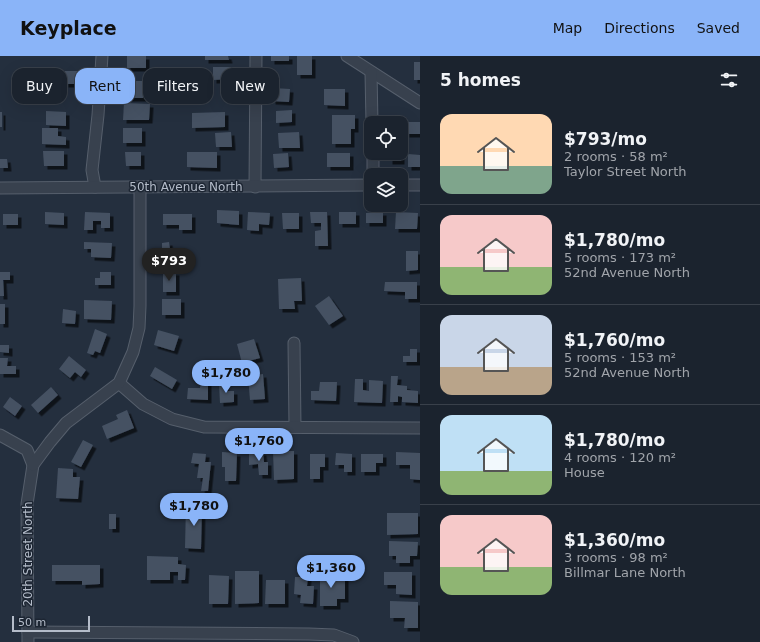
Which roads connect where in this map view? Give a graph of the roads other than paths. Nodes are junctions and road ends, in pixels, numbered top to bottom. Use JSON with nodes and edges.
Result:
{"nodes":[{"id":1,"x":102,"y":56,"type":"edge"},
{"id":2,"x":256,"y":56,"type":"edge"},
{"id":3,"x":346,"y":56,"type":"edge"},
{"id":4,"x":371,"y":72,"type":"junction"},
{"id":5,"x":420,"y":103,"type":"edge"},
{"id":6,"x":372,"y":116,"type":"edge"},
{"id":7,"x":364,"y":185,"type":"edge"},
{"id":8,"x":408,"y":185,"type":"edge"},
{"id":9,"x":420,"y":185,"type":"edge"},
{"id":10,"x":95,"y":187,"type":"junction"},
{"id":11,"x":140,"y":187,"type":"junction"},
{"id":12,"x":255,"y":187,"type":"junction"},
{"id":13,"x":0,"y":188,"type":"edge"},
{"id":14,"x":294,"y":343,"type":"dead end"},
{"id":15,"x":119,"y":383,"type":"junction"},
{"id":16,"x":295,"y":427,"type":"junction"},
{"id":17,"x":420,"y":428,"type":"edge"},
{"id":18,"x":0,"y":435,"type":"edge"},
{"id":19,"x":33,"y":465,"type":"junction"},
{"id":20,"x":28,"y":637,"type":"edge"},
{"id":21,"x":353,"y":642,"type":"edge"}],
"edges":[{"from":1,"to":10,"type":"street"},
{"from":2,"to":12,"type":"street"},
{"from":3,"to":4,"type":"street"},
{"from":4,"to":5,"type":"street"},
{"from":4,"to":6,"type":"street"},
{"from":7,"to":12,"type":"street","name":"50th Avenue North"},
{"from":8,"to":9,"type":"street"},
{"from":10,"to":11,"type":"street","name":"50th Avenue North"},
{"from":10,"to":13,"type":"street","name":"50th Avenue North"},
{"from":11,"to":12,"type":"street","name":"50th Avenue North"},
{"from":11,"to":15,"type":"street"},
{"from":14,"to":16,"type":"street"},
{"from":15,"to":16,"type":"street"},
{"from":15,"to":19,"type":"street"},
{"from":16,"to":17,"type":"street"},
{"from":18,"to":19,"type":"street"},
{"from":19,"to":20,"type":"street","name":"20th Street North"},
{"from":20,"to":21,"type":"street"}]}
